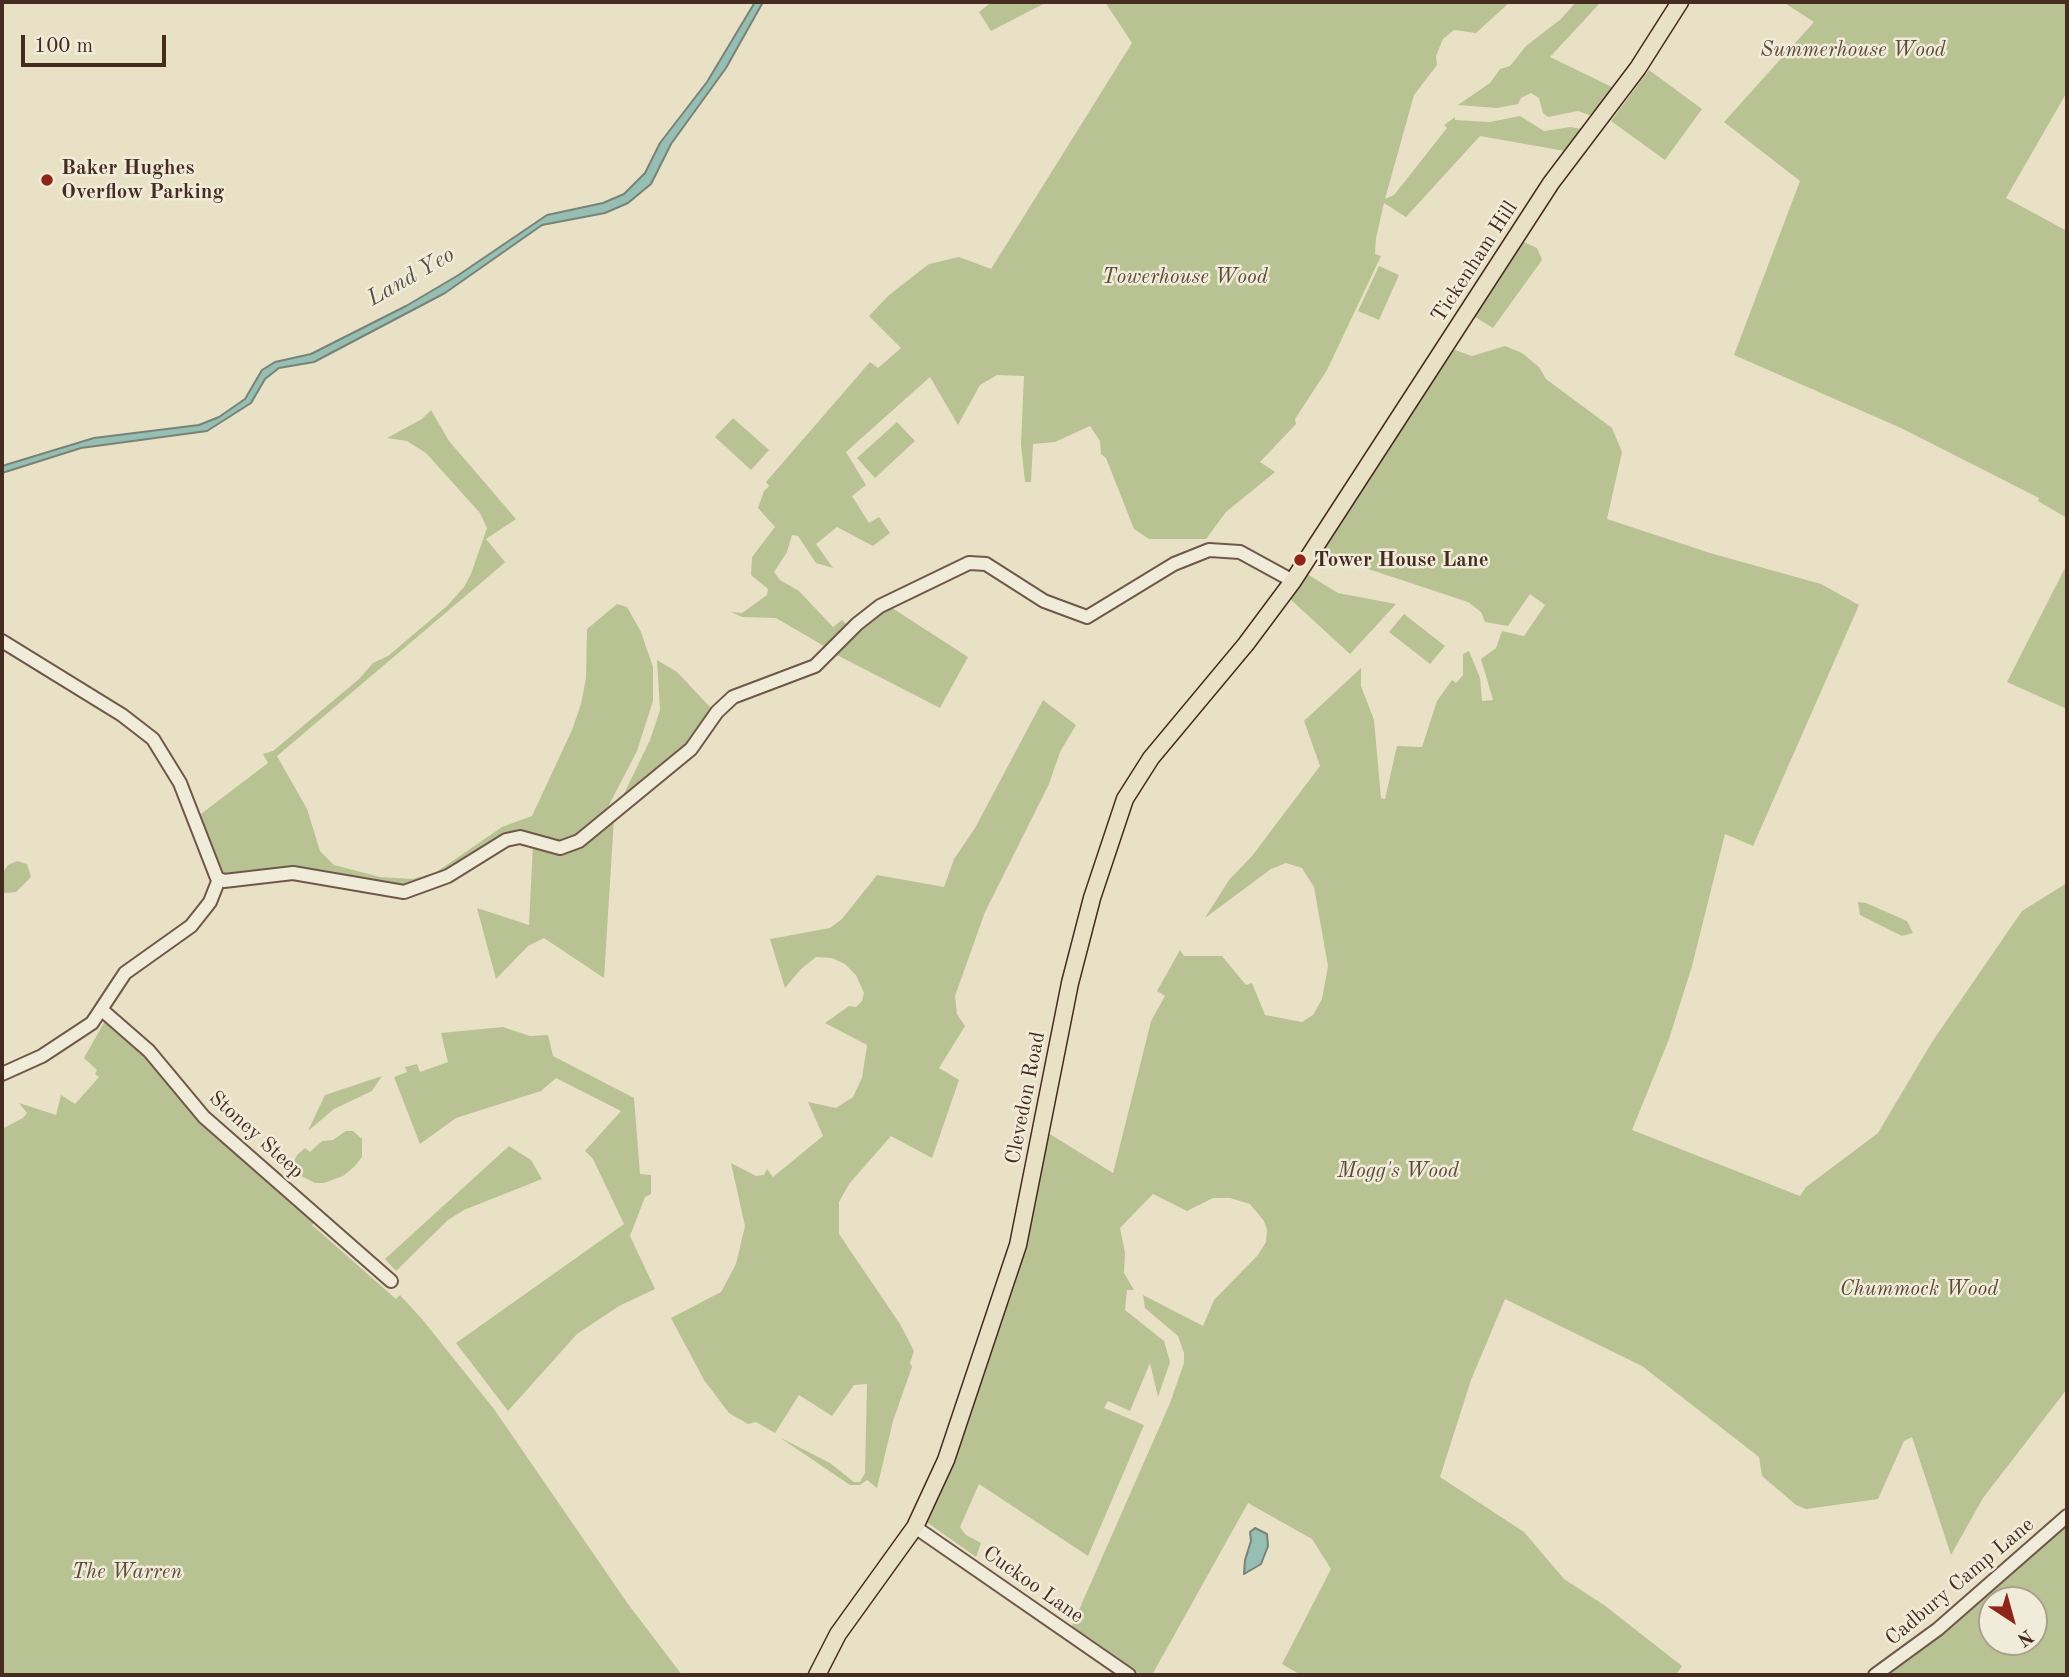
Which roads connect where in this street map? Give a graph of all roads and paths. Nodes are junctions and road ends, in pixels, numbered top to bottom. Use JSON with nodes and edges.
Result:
{"nodes":[{"id":1,"x":1680,"y":2,"type":"edge"},
{"id":2,"x":1313,"y":551,"type":"joint"},
{"id":3,"x":1293,"y":581,"type":"junction"},
{"id":4,"x":2,"y":641,"type":"edge"},
{"id":5,"x":219,"y":880,"type":"junction"},
{"id":6,"x":102,"y":1010,"type":"junction"},
{"id":7,"x":2,"y":1074,"type":"edge"},
{"id":8,"x":391,"y":1281,"type":"dead end"},
{"id":9,"x":2067,"y":1516,"type":"edge"},
{"id":10,"x":915,"y":1527,"type":"junction"},
{"id":11,"x":817,"y":1675,"type":"edge"},
{"id":12,"x":1129,"y":1675,"type":"edge"},
{"id":13,"x":1875,"y":1675,"type":"edge"}],
"edges":[{"from":1,"to":2,"type":"main road","name":"Tickenham Hill"},
{"from":2,"to":3,"type":"main road","name":"Clevedon Road"},
{"from":3,"to":5,"type":"street"},
{"from":3,"to":10,"type":"main road","name":"Clevedon Road"},
{"from":4,"to":5,"type":"street"},
{"from":5,"to":6,"type":"street"},
{"from":6,"to":7,"type":"street"},
{"from":6,"to":8,"type":"street","name":"Stoney Steep"},
{"from":9,"to":13,"type":"street","name":"Cadbury Camp Lane"},
{"from":10,"to":11,"type":"main road","name":"Clevedon Road"},
{"from":10,"to":12,"type":"street","name":"Cuckoo Lane"}]}
